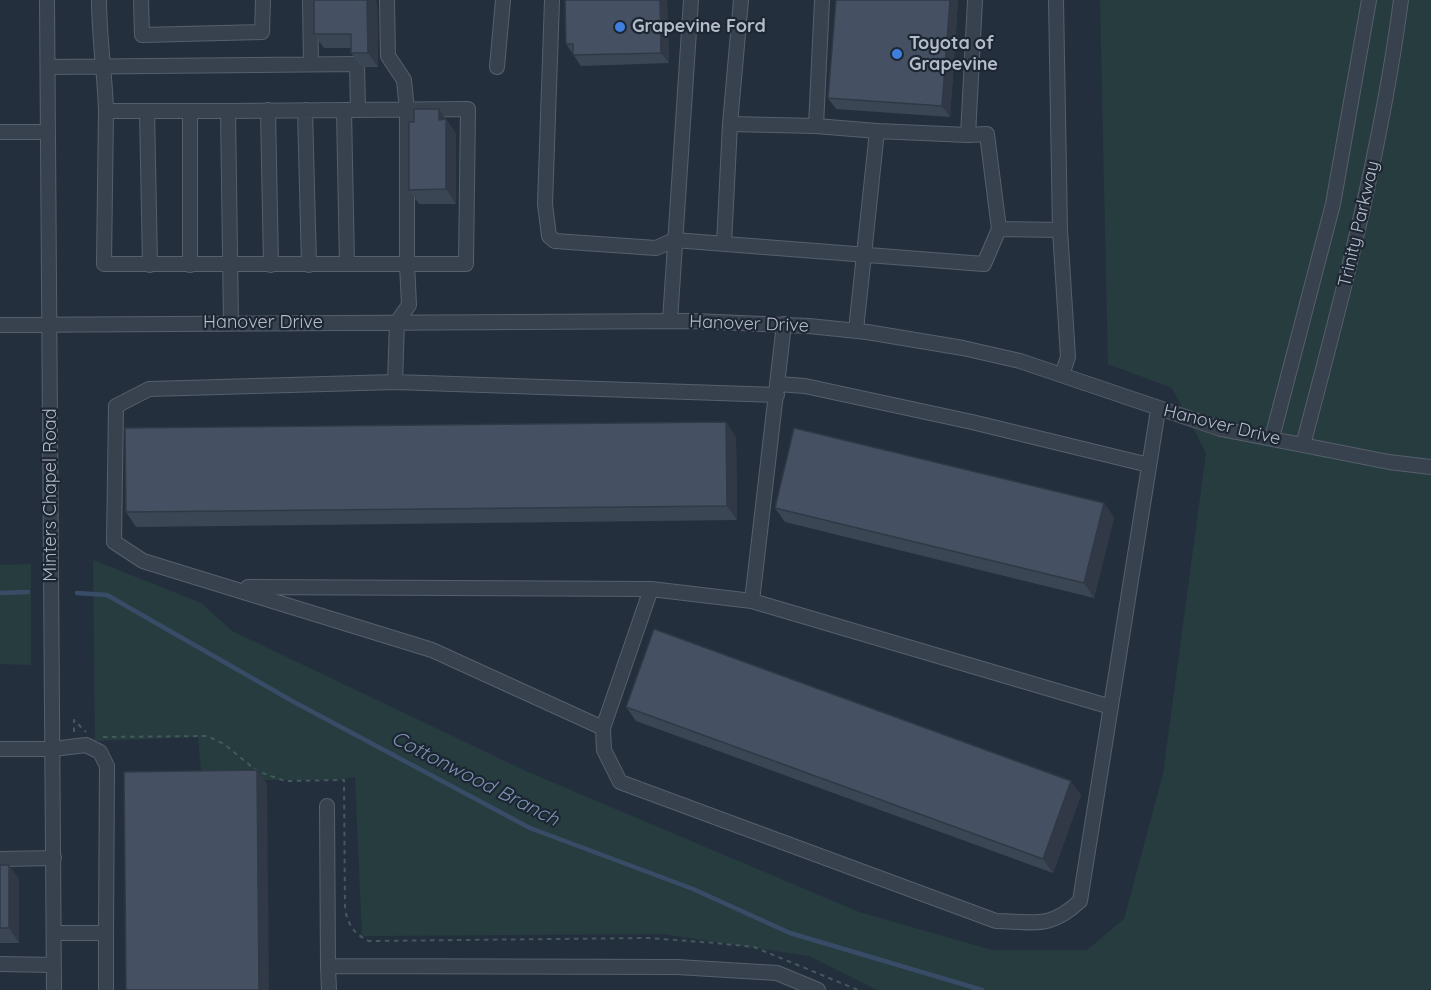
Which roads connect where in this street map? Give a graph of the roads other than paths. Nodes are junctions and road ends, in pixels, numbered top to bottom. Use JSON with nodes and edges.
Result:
{"nodes":[{"id":1,"x":47,"y":0,"type":"edge"},
{"id":2,"x":99,"y":0,"type":"edge"},
{"id":3,"x":141,"y":0,"type":"edge"},
{"id":4,"x":263,"y":0,"type":"edge"},
{"id":5,"x":310,"y":0,"type":"edge"},
{"id":6,"x":387,"y":0,"type":"edge"},
{"id":7,"x":503,"y":0,"type":"edge"},
{"id":8,"x":552,"y":0,"type":"edge"},
{"id":9,"x":691,"y":0,"type":"edge"},
{"id":10,"x":741,"y":0,"type":"edge"},
{"id":11,"x":822,"y":0,"type":"edge"},
{"id":12,"x":975,"y":0,"type":"edge"},
{"id":13,"x":1056,"y":0,"type":"edge"},
{"id":14,"x":1369,"y":0,"type":"edge"},
{"id":15,"x":1401,"y":0,"type":"edge"},
{"id":16,"x":310,"y":64,"type":"junction"},
{"id":17,"x":105,"y":66,"type":"junction"},
{"id":18,"x":48,"y":67,"type":"junction"},
{"id":19,"x":497,"y":67,"type":"dead end"},
{"id":20,"x":268,"y":110,"type":"junction"},
{"id":21,"x":305,"y":110,"type":"junction"},
{"id":22,"x":351,"y":110,"type":"junction"},
{"id":23,"x":407,"y":110,"type":"junction"},
{"id":24,"x":106,"y":111,"type":"junction"},
{"id":25,"x":147,"y":111,"type":"junction"},
{"id":26,"x":190,"y":111,"type":"junction"},
{"id":27,"x":228,"y":111,"type":"junction"},
{"id":28,"x":730,"y":124,"type":"junction"},
{"id":29,"x":816,"y":126,"type":"junction"},
{"id":30,"x":877,"y":131,"type":"junction"},
{"id":31,"x":0,"y":132,"type":"edge"},
{"id":32,"x":48,"y":132,"type":"junction"},
{"id":33,"x":968,"y":135,"type":"junction"},
{"id":34,"x":999,"y":229,"type":"junction"},
{"id":35,"x":1060,"y":230,"type":"junction"},
{"id":36,"x":675,"y":240,"type":"junction"},
{"id":37,"x":724,"y":244,"type":"junction"},
{"id":38,"x":865,"y":254,"type":"junction"},
{"id":39,"x":347,"y":264,"type":"junction"},
{"id":40,"x":407,"y":264,"type":"junction"},
{"id":41,"x":150,"y":265,"type":"junction"},
{"id":42,"x":190,"y":265,"type":"junction"},
{"id":43,"x":271,"y":265,"type":"junction"},
{"id":44,"x":309,"y":265,"type":"junction"},
{"id":45,"x":230,"y":266,"type":"junction"},
{"id":46,"x":669,"y":321,"type":"junction"},
{"id":47,"x":397,"y":322,"type":"junction"},
{"id":48,"x":231,"y":323,"type":"junction"},
{"id":49,"x":50,"y":324,"type":"junction"},
{"id":50,"x":784,"y":324,"type":"junction"},
{"id":51,"x":0,"y":325,"type":"edge"},
{"id":52,"x":856,"y":330,"type":"junction"},
{"id":53,"x":1062,"y":375,"type":"junction"},
{"id":54,"x":395,"y":382,"type":"junction"},
{"id":55,"x":777,"y":390,"type":"junction"},
{"id":56,"x":1158,"y":410,"type":"junction"},
{"id":57,"x":1272,"y":438,"type":"junction"},
{"id":58,"x":1303,"y":445,"type":"junction"},
{"id":59,"x":1149,"y":465,"type":"junction"},
{"id":60,"x":1431,"y":467,"type":"edge"},
{"id":61,"x":233,"y":587,"type":"junction"},
{"id":62,"x":651,"y":588,"type":"junction"},
{"id":63,"x":752,"y":601,"type":"junction"},
{"id":64,"x":1111,"y":706,"type":"junction"},
{"id":65,"x":603,"y":728,"type":"junction"},
{"id":66,"x":0,"y":749,"type":"edge"},
{"id":67,"x":53,"y":749,"type":"junction"},
{"id":68,"x":327,"y":806,"type":"dead end"},
{"id":69,"x":54,"y":858,"type":"junction"},
{"id":70,"x":0,"y":859,"type":"edge"},
{"id":71,"x":54,"y":933,"type":"junction"},
{"id":72,"x":106,"y":933,"type":"junction"},
{"id":73,"x":0,"y":964,"type":"edge"},
{"id":74,"x":54,"y":965,"type":"junction"},
{"id":75,"x":328,"y":966,"type":"junction"},
{"id":76,"x":54,"y":990,"type":"edge"},
{"id":77,"x":106,"y":990,"type":"edge"},
{"id":78,"x":329,"y":990,"type":"edge"},
{"id":79,"x":818,"y":990,"type":"edge"}],
"edges":[{"from":1,"to":18,"type":"street","name":"Minters Chapel Road"},
{"from":2,"to":17,"type":"street"},
{"from":3,"to":4,"type":"street"},
{"from":5,"to":16,"type":"street"},
{"from":6,"to":23,"type":"street"},
{"from":7,"to":19,"type":"street"},
{"from":8,"to":36,"type":"street"},
{"from":9,"to":36,"type":"street"},
{"from":10,"to":28,"type":"street"},
{"from":11,"to":29,"type":"street"},
{"from":12,"to":33,"type":"street"},
{"from":13,"to":35,"type":"street"},
{"from":14,"to":57,"type":"street","name":"Trinity Parkway"},
{"from":15,"to":58,"type":"street","name":"Trinity Parkway"},
{"from":16,"to":17,"type":"street"},
{"from":16,"to":22,"type":"street"},
{"from":17,"to":18,"type":"street"},
{"from":17,"to":24,"type":"street"},
{"from":18,"to":32,"type":"street","name":"Minters Chapel Road"},
{"from":20,"to":21,"type":"street"},
{"from":20,"to":27,"type":"street"},
{"from":20,"to":43,"type":"street"},
{"from":21,"to":22,"type":"street"},
{"from":21,"to":44,"type":"street"},
{"from":22,"to":23,"type":"street"},
{"from":22,"to":39,"type":"street"},
{"from":23,"to":40,"type":"street"},
{"from":23,"to":40,"type":"street"},
{"from":24,"to":25,"type":"street"},
{"from":24,"to":41,"type":"street"},
{"from":25,"to":26,"type":"street"},
{"from":25,"to":41,"type":"street"},
{"from":26,"to":27,"type":"street"},
{"from":26,"to":42,"type":"street"},
{"from":27,"to":45,"type":"street"},
{"from":28,"to":29,"type":"street"},
{"from":28,"to":37,"type":"street"},
{"from":29,"to":30,"type":"street"},
{"from":30,"to":33,"type":"street"},
{"from":30,"to":38,"type":"street"},
{"from":31,"to":32,"type":"street"},
{"from":32,"to":49,"type":"street","name":"Minters Chapel Road"},
{"from":33,"to":34,"type":"street"},
{"from":34,"to":35,"type":"street"},
{"from":34,"to":38,"type":"street"},
{"from":35,"to":53,"type":"street"},
{"from":36,"to":37,"type":"street"},
{"from":36,"to":46,"type":"street"},
{"from":37,"to":38,"type":"street"},
{"from":38,"to":52,"type":"street"},
{"from":39,"to":40,"type":"street"},
{"from":39,"to":44,"type":"street"},
{"from":40,"to":47,"type":"street"},
{"from":41,"to":42,"type":"street"},
{"from":42,"to":45,"type":"street"},
{"from":43,"to":44,"type":"street"},
{"from":43,"to":45,"type":"street"},
{"from":45,"to":48,"type":"street"},
{"from":46,"to":47,"type":"street","name":"Hanover Drive"},
{"from":46,"to":50,"type":"street","name":"Hanover Drive"},
{"from":47,"to":48,"type":"street","name":"Hanover Drive"},
{"from":47,"to":54,"type":"street"},
{"from":48,"to":49,"type":"street","name":"Hanover Drive"},
{"from":49,"to":51,"type":"street","name":"Hanover Drive"},
{"from":49,"to":67,"type":"street","name":"Minters Chapel Road"},
{"from":50,"to":52,"type":"street","name":"Hanover Drive"},
{"from":50,"to":55,"type":"street"},
{"from":52,"to":53,"type":"street","name":"Hanover Drive"},
{"from":53,"to":56,"type":"street","name":"Hanover Drive"},
{"from":54,"to":55,"type":"street"},
{"from":54,"to":61,"type":"street"},
{"from":55,"to":59,"type":"street"},
{"from":55,"to":63,"type":"street"},
{"from":56,"to":57,"type":"street","name":"Hanover Drive"},
{"from":56,"to":59,"type":"street"},
{"from":57,"to":58,"type":"street","name":"Hanover Drive"},
{"from":58,"to":60,"type":"street","name":"Hanover Drive"},
{"from":59,"to":64,"type":"street"},
{"from":61,"to":62,"type":"street"},
{"from":61,"to":65,"type":"street"},
{"from":62,"to":63,"type":"street"},
{"from":62,"to":65,"type":"street"},
{"from":63,"to":64,"type":"street"},
{"from":64,"to":65,"type":"street"},
{"from":66,"to":67,"type":"street"},
{"from":67,"to":69,"type":"street","name":"Minters Chapel Road"},
{"from":67,"to":72,"type":"street"},
{"from":68,"to":75,"type":"street"},
{"from":69,"to":70,"type":"street"},
{"from":69,"to":71,"type":"street","name":"Minters Chapel Road"},
{"from":71,"to":72,"type":"street"},
{"from":71,"to":74,"type":"street","name":"Minters Chapel Road"},
{"from":72,"to":77,"type":"street"},
{"from":73,"to":74,"type":"street"},
{"from":74,"to":76,"type":"street","name":"Minters Chapel Road"},
{"from":75,"to":78,"type":"street"},
{"from":75,"to":79,"type":"street"}]}
